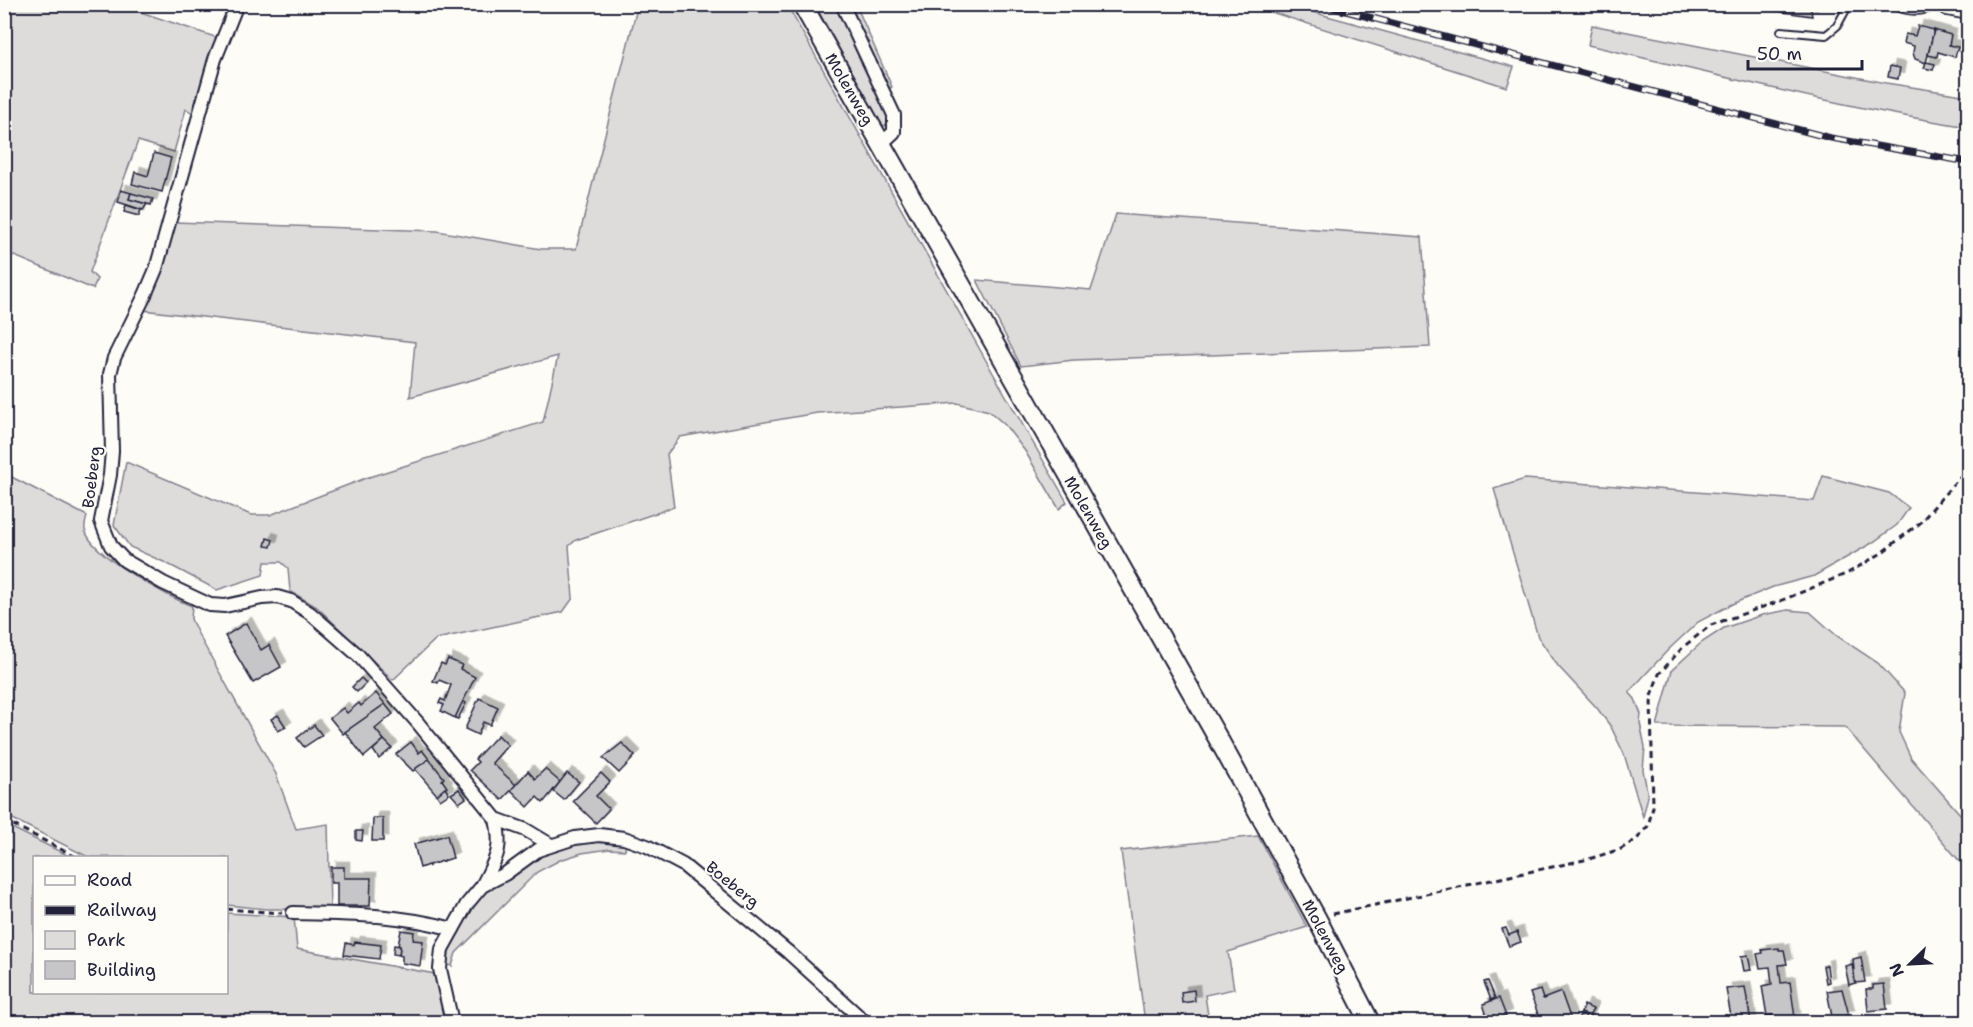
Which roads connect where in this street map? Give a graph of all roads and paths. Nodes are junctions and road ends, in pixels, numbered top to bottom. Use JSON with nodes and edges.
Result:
{"nodes":[{"id":1,"x":237,"y":4,"type":"edge"},
{"id":2,"x":802,"y":4,"type":"edge"},
{"id":3,"x":842,"y":4,"type":"edge"},
{"id":4,"x":1849,"y":4,"type":"edge"},
{"id":5,"x":1897,"y":4,"type":"edge"},
{"id":6,"x":1931,"y":4,"type":"edge"},
{"id":7,"x":1940,"y":4,"type":"edge"},
{"id":8,"x":1968,"y":13,"type":"edge"},
{"id":9,"x":1781,"y":31,"type":"dead end"},
{"id":10,"x":881,"y":144,"type":"junction"},
{"id":11,"x":1968,"y":470,"type":"edge"},
{"id":12,"x":496,"y":819,"type":"junction"},
{"id":13,"x":4,"y":820,"type":"edge"},
{"id":14,"x":551,"y":845,"type":"junction"},
{"id":15,"x":74,"y":856,"type":"edge"},
{"id":16,"x":482,"y":886,"type":"junction"},
{"id":17,"x":228,"y":909,"type":"edge"},
{"id":18,"x":293,"y":913,"type":"joint"},
{"id":19,"x":1317,"y":919,"type":"junction"},
{"id":20,"x":453,"y":929,"type":"junction"},
{"id":21,"x":452,"y":1023,"type":"edge"},
{"id":22,"x":865,"y":1023,"type":"edge"},
{"id":23,"x":1370,"y":1023,"type":"edge"}],
"edges":[{"from":1,"to":12,"type":"street","name":"Boeberg"},
{"from":2,"to":10,"type":"main road","name":"Molenweg"},
{"from":3,"to":10,"type":"street"},
{"from":4,"to":9,"type":"lane"},
{"from":5,"to":6,"type":"street"},
{"from":7,"to":8,"type":"street"},
{"from":10,"to":19,"type":"main road","name":"Molenweg"},
{"from":11,"to":19,"type":"path"},
{"from":12,"to":14,"type":"street"},
{"from":12,"to":16,"type":"street","name":"Boeberg"},
{"from":13,"to":15,"type":"path"},
{"from":14,"to":16,"type":"street","name":"Boeberg"},
{"from":14,"to":22,"type":"street","name":"Boeberg"},
{"from":16,"to":20,"type":"street","name":"Boeberg"},
{"from":17,"to":18,"type":"path"},
{"from":18,"to":20,"type":"street"},
{"from":19,"to":23,"type":"main road","name":"Molenweg"},
{"from":20,"to":21,"type":"street","name":"Boeberg"}]}
